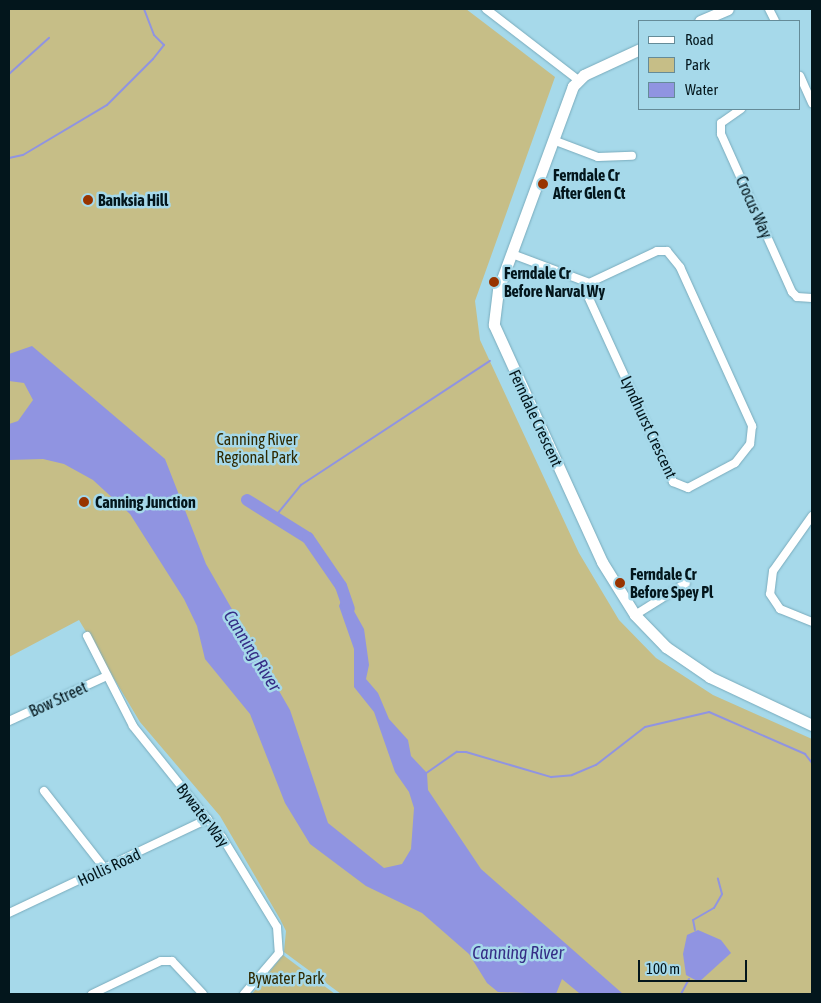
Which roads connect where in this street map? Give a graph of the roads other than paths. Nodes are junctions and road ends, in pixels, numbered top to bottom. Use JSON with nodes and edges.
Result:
{"nodes":[{"id":1,"x":486,"y":9,"type":"edge"},
{"id":2,"x":728,"y":9,"type":"edge"},
{"id":3,"x":702,"y":20,"type":"edge"},
{"id":4,"x":638,"y":50,"type":"edge"},
{"id":5,"x":578,"y":79,"type":"junction"},
{"id":6,"x":801,"y":81,"type":"edge"},
{"id":7,"x":812,"y":103,"type":"edge"},
{"id":8,"x":740,"y":110,"type":"edge"},
{"id":9,"x":553,"y":140,"type":"junction"},
{"id":10,"x":632,"y":156,"type":"dead end"},
{"id":11,"x":512,"y":254,"type":"junction"},
{"id":12,"x":589,"y":283,"type":"junction"},
{"id":13,"x":812,"y":298,"type":"edge"},
{"id":14,"x":812,"y":516,"type":"edge"},
{"id":15,"x":686,"y":583,"type":"dead end"},
{"id":16,"x":635,"y":616,"type":"junction"},
{"id":17,"x":812,"y":622,"type":"edge"},
{"id":18,"x":87,"y":636,"type":"dead end"},
{"id":19,"x":108,"y":676,"type":"junction"},
{"id":20,"x":9,"y":721,"type":"edge"},
{"id":21,"x":812,"y":726,"type":"edge"},
{"id":22,"x":44,"y":790,"type":"dead end"},
{"id":23,"x":208,"y":819,"type":"junction"},
{"id":24,"x":106,"y":870,"type":"junction"},
{"id":25,"x":9,"y":913,"type":"edge"},
{"id":26,"x":92,"y":994,"type":"edge"},
{"id":27,"x":203,"y":994,"type":"edge"},
{"id":28,"x":244,"y":994,"type":"edge"}],
"edges":[{"from":1,"to":5,"type":"street"},
{"from":2,"to":3,"type":"street"},
{"from":4,"to":5,"type":"street"},
{"from":5,"to":9,"type":"street","name":"Ferndale Crescent"},
{"from":6,"to":7,"type":"street"},
{"from":8,"to":13,"type":"street","name":"Crocus Way"},
{"from":9,"to":10,"type":"street"},
{"from":9,"to":11,"type":"street","name":"Ferndale Crescent"},
{"from":11,"to":12,"type":"street"},
{"from":11,"to":16,"type":"street","name":"Ferndale Crescent"},
{"from":12,"to":12,"type":"street","name":"Lyndhurst Crescent"},
{"from":14,"to":17,"type":"street"},
{"from":15,"to":16,"type":"street"},
{"from":16,"to":21,"type":"street","name":"Ferndale Crescent"},
{"from":18,"to":19,"type":"street","name":"Bywater Way"},
{"from":19,"to":20,"type":"street","name":"Bow Street"},
{"from":19,"to":23,"type":"street","name":"Bywater Way"},
{"from":22,"to":24,"type":"street"},
{"from":23,"to":24,"type":"street","name":"Hollis Road"},
{"from":23,"to":28,"type":"street","name":"Bywater Way"},
{"from":24,"to":25,"type":"street","name":"Hollis Road"},
{"from":26,"to":27,"type":"street"}]}
